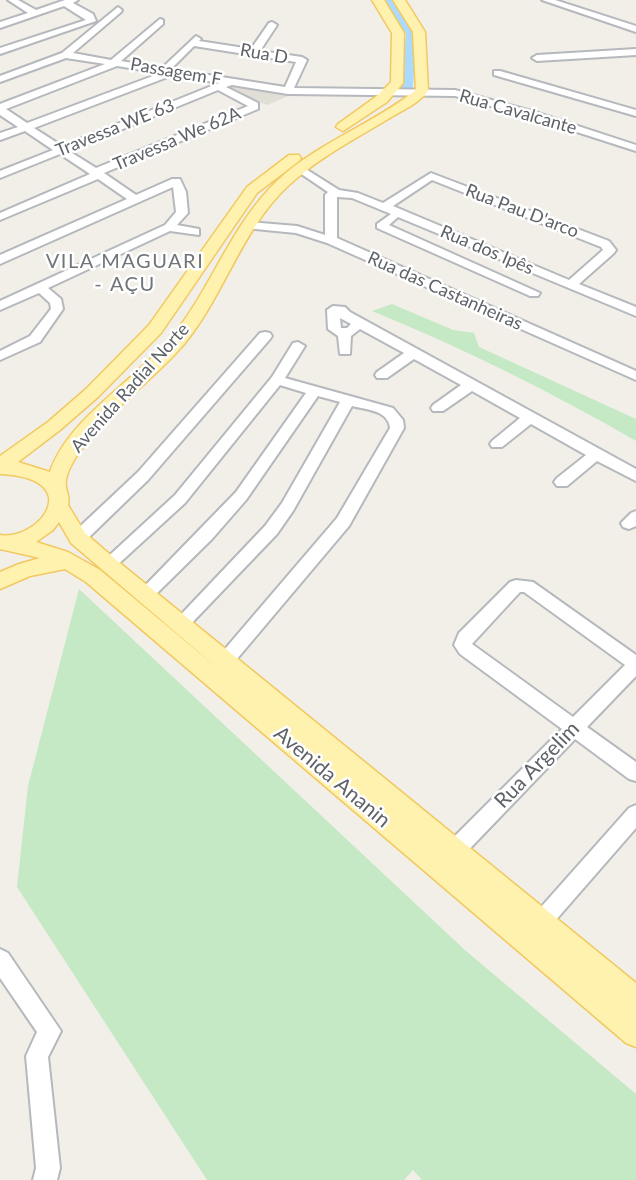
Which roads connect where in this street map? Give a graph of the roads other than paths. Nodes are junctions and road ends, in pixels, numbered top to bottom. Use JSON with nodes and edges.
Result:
{"nodes":[{"id":1,"x":12,"y":0,"type":"edge"},
{"id":2,"x":378,"y":0,"type":"edge"},
{"id":3,"x":399,"y":0,"type":"edge"},
{"id":4,"x":546,"y":0,"type":"edge"},
{"id":5,"x":69,"y":1,"type":"edge"},
{"id":6,"x":118,"y":10,"type":"dead end"},
{"id":7,"x":35,"y":13,"type":"junction"},
{"id":8,"x":160,"y":22,"type":"dead end"},
{"id":9,"x":0,"y":24,"type":"edge"},
{"id":10,"x":272,"y":25,"type":"dead end"},
{"id":11,"x":636,"y":29,"type":"edge"},
{"id":12,"x":44,"y":37,"type":"junction"},
{"id":13,"x":0,"y":51,"type":"edge"},
{"id":14,"x":58,"y":51,"type":"junction"},
{"id":15,"x":255,"y":51,"type":"junction"},
{"id":16,"x":636,"y":52,"type":"edge"},
{"id":17,"x":537,"y":58,"type":"dead end"},
{"id":18,"x":117,"y":62,"type":"junction"},
{"id":19,"x":169,"y":70,"type":"junction"},
{"id":20,"x":497,"y":73,"type":"dead end"},
{"id":21,"x":0,"y":79,"type":"edge"},
{"id":22,"x":230,"y":82,"type":"junction"},
{"id":23,"x":219,"y":87,"type":"junction"},
{"id":24,"x":288,"y":91,"type":"junction"},
{"id":25,"x":393,"y":91,"type":"junction"},
{"id":26,"x":418,"y":91,"type":"junction"},
{"id":27,"x":0,"y":109,"type":"edge"},
{"id":28,"x":636,"y":113,"type":"edge"},
{"id":29,"x":27,"y":127,"type":"junction"},
{"id":30,"x":0,"y":137,"type":"edge"},
{"id":31,"x":636,"y":148,"type":"edge"},
{"id":32,"x":61,"y":150,"type":"junction"},
{"id":33,"x":301,"y":170,"type":"junction"},
{"id":34,"x":97,"y":174,"type":"junction"},
{"id":35,"x":0,"y":175,"type":"edge"},
{"id":36,"x":336,"y":193,"type":"junction"},
{"id":37,"x":137,"y":200,"type":"junction"},
{"id":38,"x":388,"y":212,"type":"junction"},
{"id":39,"x":0,"y":217,"type":"edge"},
{"id":40,"x":249,"y":226,"type":"junction"},
{"id":41,"x":169,"y":227,"type":"junction"},
{"id":42,"x":195,"y":232,"type":"dead end"},
{"id":43,"x":331,"y":240,"type":"junction"},
{"id":44,"x":0,"y":261,"type":"edge"},
{"id":45,"x":570,"y":285,"type":"junction"},
{"id":46,"x":41,"y":288,"type":"junction"},
{"id":47,"x":534,"y":293,"type":"dead end"},
{"id":48,"x":2,"y":302,"type":"edge"},
{"id":49,"x":636,"y":312,"type":"edge"},
{"id":50,"x":359,"y":323,"type":"junction"},
{"id":51,"x":344,"y":333,"type":"junction"},
{"id":52,"x":266,"y":336,"type":"dead end"},
{"id":53,"x":298,"y":346,"type":"dead end"},
{"id":54,"x":345,"y":351,"type":"dead end"},
{"id":55,"x":414,"y":353,"type":"junction"},
{"id":56,"x":0,"y":356,"type":"edge"},
{"id":57,"x":382,"y":375,"type":"dead end"},
{"id":58,"x":636,"y":376,"type":"edge"},
{"id":59,"x":277,"y":380,"type":"junction"},
{"id":60,"x":471,"y":385,"type":"junction"},
{"id":61,"x":314,"y":391,"type":"junction"},
{"id":62,"x":348,"y":400,"type":"junction"},
{"id":63,"x":438,"y":408,"type":"dead end"},
{"id":64,"x":530,"y":418,"type":"junction"},
{"id":65,"x":497,"y":444,"type":"dead end"},
{"id":66,"x":596,"y":454,"type":"junction"},
{"id":67,"x":4,"y":467,"type":"edge"},
{"id":68,"x":636,"y":476,"type":"edge"},
{"id":69,"x":562,"y":482,"type":"dead end"},
{"id":70,"x":53,"y":489,"type":"junction"},
{"id":71,"x":78,"y":538,"type":"junction"},
{"id":72,"x":6,"y":543,"type":"edge"},
{"id":73,"x":68,"y":561,"type":"junction"},
{"id":74,"x":108,"y":564,"type":"junction"},
{"id":75,"x":0,"y":568,"type":"edge"},
{"id":76,"x":0,"y":581,"type":"edge"},
{"id":77,"x":144,"y":595,"type":"junction"},
{"id":78,"x":180,"y":624,"type":"junction"},
{"id":79,"x":225,"y":661,"type":"junction"},
{"id":80,"x":636,"y":665,"type":"edge"},
{"id":81,"x":573,"y":727,"type":"junction"},
{"id":82,"x":636,"y":773,"type":"edge"},
{"id":83,"x":636,"y":814,"type":"edge"},
{"id":84,"x":446,"y":858,"type":"junction"},
{"id":85,"x":541,"y":922,"type":"junction"},
{"id":86,"x":0,"y":960,"type":"edge"},
{"id":87,"x":636,"y":1001,"type":"edge"},
{"id":88,"x":636,"y":1033,"type":"edge"},
{"id":89,"x":45,"y":1180,"type":"edge"}],
"edges":[{"from":1,"to":7,"type":"street"},
{"from":2,"to":25,"type":"main road"},
{"from":3,"to":26,"type":"main road"},
{"from":4,"to":11,"type":"street"},
{"from":5,"to":7,"type":"street"},
{"from":5,"to":12,"type":"street"},
{"from":6,"to":14,"type":"street"},
{"from":7,"to":9,"type":"street"},
{"from":8,"to":18,"type":"street"},
{"from":10,"to":15,"type":"street"},
{"from":12,"to":13,"type":"street"},
{"from":12,"to":14,"type":"street"},
{"from":14,"to":18,"type":"street","name":"Passagem F"},
{"from":14,"to":21,"type":"street"},
{"from":15,"to":19,"type":"street","name":"Rua D"},
{"from":15,"to":24,"type":"street","name":"Rua D"},
{"from":16,"to":17,"type":"street"},
{"from":18,"to":19,"type":"street","name":"Passagem F"},
{"from":18,"to":27,"type":"street"},
{"from":19,"to":22,"type":"street","name":"Passagem F"},
{"from":19,"to":29,"type":"street"},
{"from":20,"to":28,"type":"street"},
{"from":22,"to":23,"type":"street","name":"Travessa WE 63"},
{"from":22,"to":24,"type":"street","name":"Passagem F"},
{"from":23,"to":32,"type":"street","name":"Travessa WE 63"},
{"from":23,"to":34,"type":"street","name":"Travessa We 62A"},
{"from":24,"to":25,"type":"street","name":"Rua Cavalcante"},
{"from":25,"to":26,"type":"street","name":"Rua Cavalcante"},
{"from":25,"to":67,"type":"main road","name":"Avenida Radial Norte"},
{"from":26,"to":31,"type":"street","name":"Rua Cavalcante"},
{"from":26,"to":33,"type":"main road","name":"Avenida Radial Norte"},
{"from":27,"to":29,"type":"street"},
{"from":29,"to":30,"type":"street"},
{"from":29,"to":32,"type":"street"},
{"from":32,"to":34,"type":"street"},
{"from":32,"to":35,"type":"street","name":"Travessa WE 63"},
{"from":33,"to":36,"type":"street"},
{"from":33,"to":40,"type":"main road","name":"Avenida Radial Norte"},
{"from":34,"to":37,"type":"street"},
{"from":34,"to":39,"type":"street"},
{"from":36,"to":38,"type":"street","name":"Rua dos Ipês"},
{"from":36,"to":43,"type":"street"},
{"from":37,"to":41,"type":"street"},
{"from":37,"to":44,"type":"street"},
{"from":38,"to":45,"type":"street","name":"Rua dos Ipês"},
{"from":38,"to":45,"type":"street","name":"Rua Pau D'arco"},
{"from":38,"to":47,"type":"street"},
{"from":40,"to":43,"type":"street","name":"Rua das Castanheiras"},
{"from":40,"to":70,"type":"main road","name":"Avenida Radial Norte"},
{"from":41,"to":42,"type":"street"},
{"from":41,"to":46,"type":"street"},
{"from":43,"to":58,"type":"street","name":"Rua das Castanheiras"},
{"from":45,"to":49,"type":"street","name":"Rua dos Ipês"},
{"from":46,"to":48,"type":"street"},
{"from":46,"to":56,"type":"street"},
{"from":50,"to":51,"type":"street"},
{"from":50,"to":51,"type":"street"},
{"from":50,"to":55,"type":"street"},
{"from":51,"to":54,"type":"street"},
{"from":52,"to":71,"type":"street"},
{"from":53,"to":59,"type":"street"},
{"from":55,"to":57,"type":"street"},
{"from":55,"to":60,"type":"street"},
{"from":59,"to":61,"type":"street"},
{"from":59,"to":74,"type":"street"},
{"from":60,"to":63,"type":"street"},
{"from":60,"to":64,"type":"street"},
{"from":61,"to":62,"type":"street"},
{"from":61,"to":77,"type":"street"},
{"from":62,"to":78,"type":"street"},
{"from":62,"to":79,"type":"street"},
{"from":64,"to":65,"type":"street"},
{"from":64,"to":66,"type":"street"},
{"from":66,"to":68,"type":"street"},
{"from":66,"to":69,"type":"street"},
{"from":67,"to":70,"type":"main road"},
{"from":70,"to":71,"type":"main road","name":"Avenida Ananin"},
{"from":70,"to":72,"type":"main road","name":"Avenida Radial Norte"},
{"from":71,"to":74,"type":"main road","name":"Avenida Ananin"},
{"from":72,"to":73,"type":"main road","name":"Avenida Ananin"},
{"from":72,"to":75,"type":"main road"},
{"from":73,"to":76,"type":"main road"},
{"from":73,"to":84,"type":"main road","name":"Avenida Ananin"},
{"from":74,"to":77,"type":"main road","name":"Avenida Ananin"},
{"from":77,"to":78,"type":"main road","name":"Avenida Ananin"},
{"from":78,"to":79,"type":"main road","name":"Avenida Ananin"},
{"from":79,"to":84,"type":"main road","name":"Avenida Ananin"},
{"from":80,"to":81,"type":"street","name":"Rua Argelim"},
{"from":80,"to":81,"type":"street"},
{"from":81,"to":82,"type":"street"},
{"from":81,"to":84,"type":"street","name":"Rua Argelim"},
{"from":83,"to":85,"type":"street"},
{"from":84,"to":85,"type":"main road","name":"Avenida Ananin"},
{"from":84,"to":88,"type":"main road","name":"Avenida Ananin"},
{"from":85,"to":87,"type":"main road","name":"Avenida Ananin"},
{"from":86,"to":89,"type":"street"}]}
